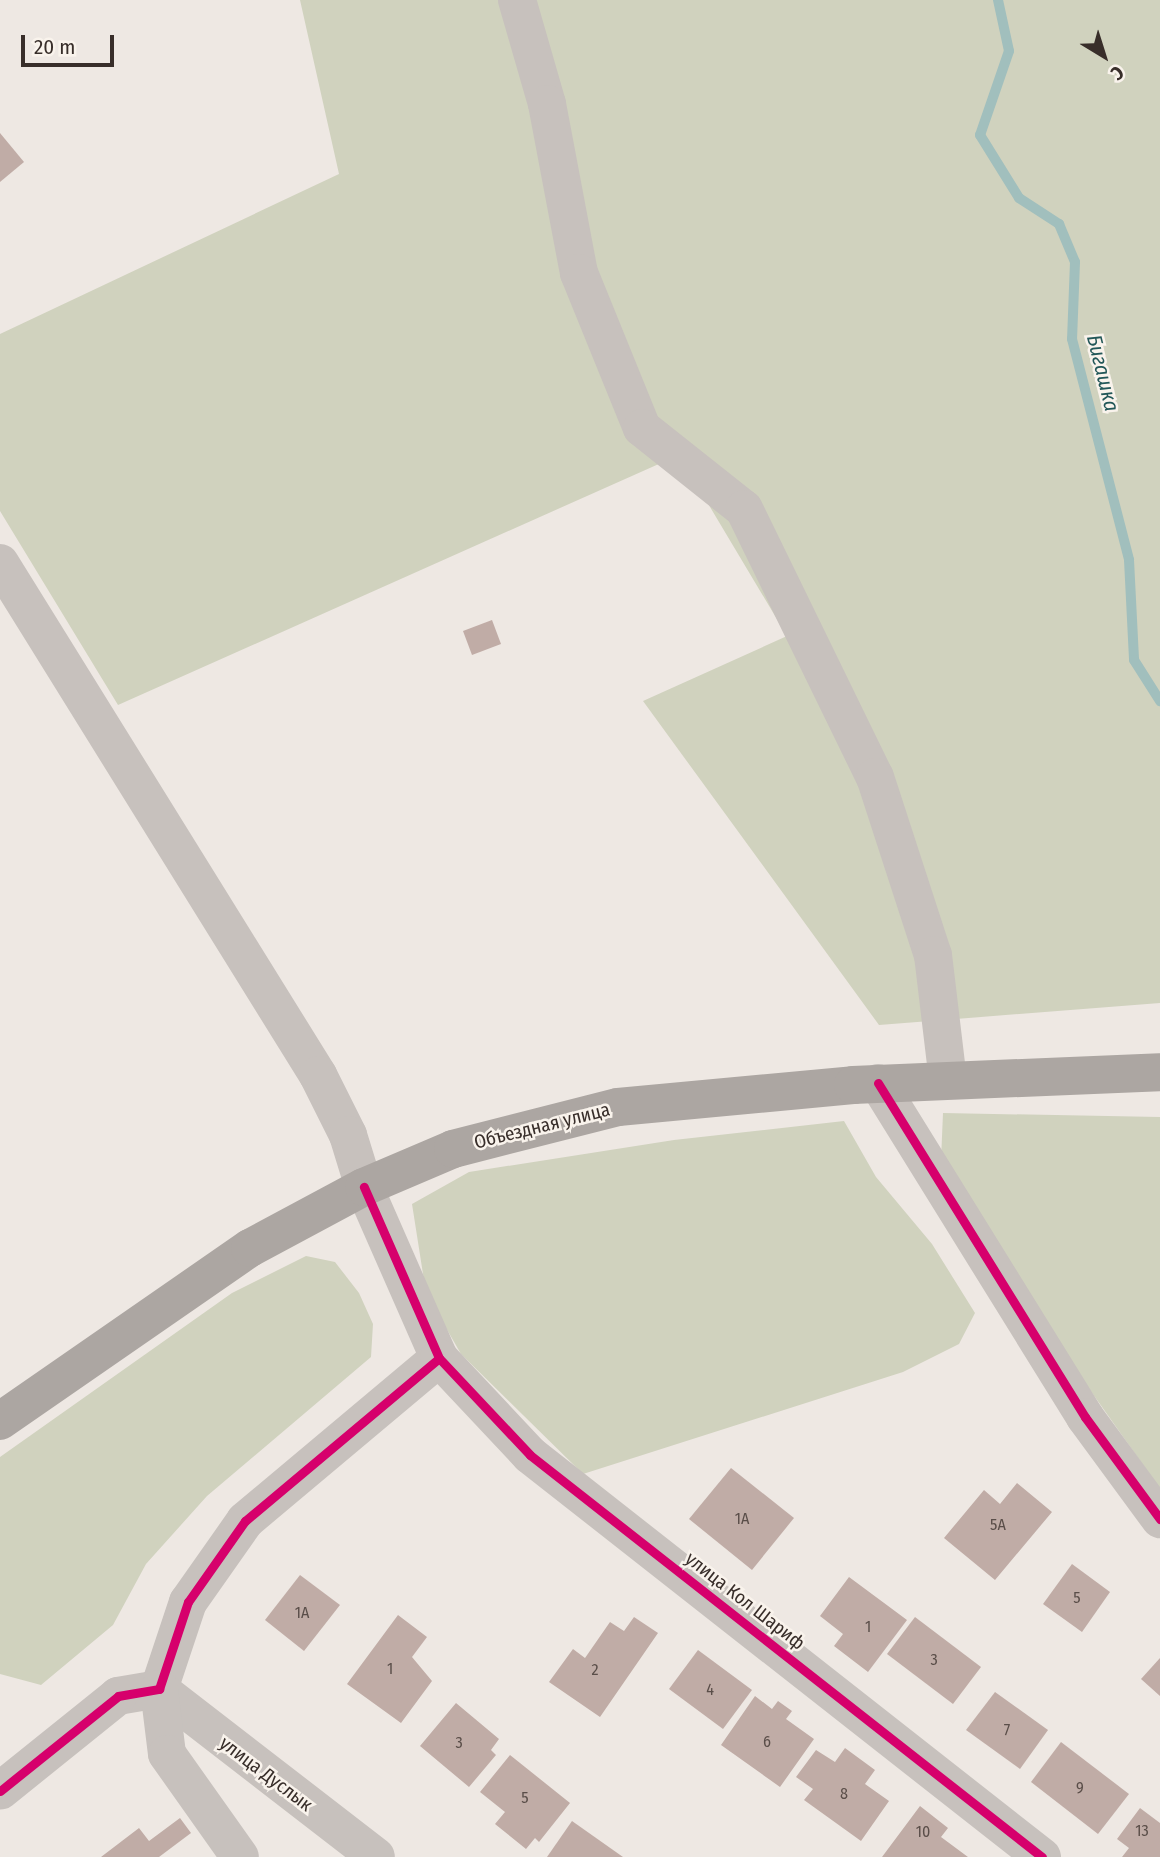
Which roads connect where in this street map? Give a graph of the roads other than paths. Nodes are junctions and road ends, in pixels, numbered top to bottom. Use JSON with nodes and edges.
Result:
{"nodes":[{"id":1,"x":517,"y":0,"type":"edge"},
{"id":2,"x":0,"y":563,"type":"edge"},
{"id":3,"x":1160,"y":1072,"type":"edge"},
{"id":4,"x":948,"y":1080,"type":"junction"},
{"id":5,"x":878,"y":1083,"type":"junction"},
{"id":6,"x":364,"y":1187,"type":"junction"},
{"id":7,"x":439,"y":1358,"type":"junction"},
{"id":8,"x":0,"y":1421,"type":"edge"},
{"id":9,"x":1160,"y":1519,"type":"edge"},
{"id":10,"x":177,"y":1635,"type":"junction"},
{"id":11,"x":159,"y":1689,"type":"junction"},
{"id":12,"x":118,"y":1696,"type":"junction"},
{"id":13,"x":0,"y":1791,"type":"edge"},
{"id":14,"x":240,"y":1857,"type":"edge"},
{"id":15,"x":376,"y":1857,"type":"edge"},
{"id":16,"x":1042,"y":1857,"type":"edge"}],
"edges":[{"from":1,"to":4,"type":"street"},
{"from":2,"to":6,"type":"street","name":"улица Кол Шариф"},
{"from":3,"to":4,"type":"main road","name":"Объездная улица"},
{"from":4,"to":5,"type":"main road","name":"Объездная улица"},
{"from":5,"to":6,"type":"main road","name":"Объездная улица"},
{"from":5,"to":9,"type":"street"},
{"from":6,"to":7,"type":"street","name":"улица Кол Шариф"},
{"from":6,"to":8,"type":"main road","name":"Объездная улица"},
{"from":7,"to":10,"type":"street"},
{"from":7,"to":16,"type":"street","name":"улица Кол Шариф"},
{"from":10,"to":11,"type":"street"},
{"from":10,"to":12,"type":"street"},
{"from":11,"to":12,"type":"street"},
{"from":11,"to":14,"type":"street"},
{"from":11,"to":15,"type":"street","name":"улица Дуслык"},
{"from":12,"to":13,"type":"street"}]}
